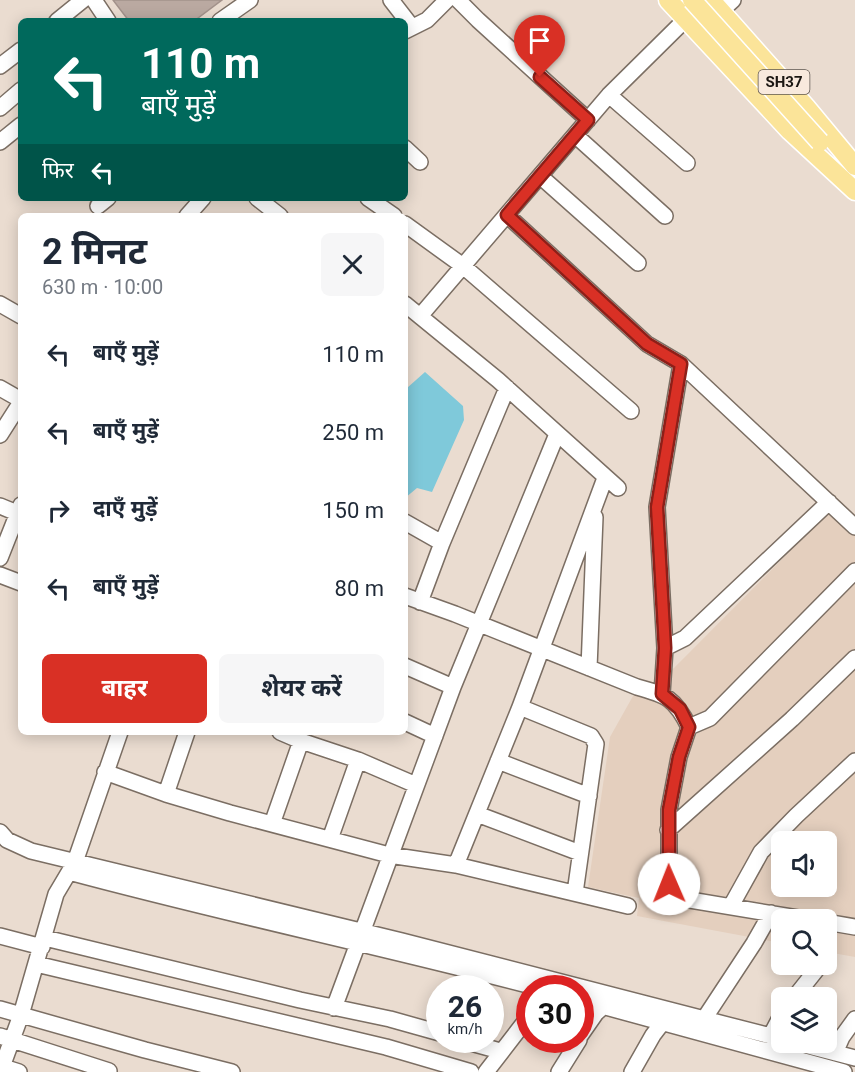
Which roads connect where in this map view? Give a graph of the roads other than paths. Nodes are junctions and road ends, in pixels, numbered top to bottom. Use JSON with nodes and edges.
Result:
{"nodes":[{"id":1,"x":83,"y":0,"type":"edge"},
{"id":2,"x":94,"y":0,"type":"edge"},
{"id":3,"x":250,"y":0,"type":"edge"},
{"id":4,"x":391,"y":0,"type":"edge"},
{"id":5,"x":447,"y":0,"type":"edge"},
{"id":6,"x":458,"y":0,"type":"edge"},
{"id":7,"x":668,"y":0,"type":"edge"},
{"id":8,"x":692,"y":0,"type":"edge"},
{"id":9,"x":704,"y":0,"type":"edge"},
{"id":10,"x":722,"y":4,"type":"edge"},
{"id":11,"x":61,"y":18,"type":"edge"},
{"id":12,"x":106,"y":18,"type":"edge"},
{"id":13,"x":224,"y":18,"type":"edge"},
{"id":14,"x":402,"y":18,"type":"edge"},
{"id":15,"x":687,"y":18,"type":"junction"},
{"id":16,"x":409,"y":29,"type":"edge"},
{"id":17,"x":18,"y":52,"type":"edge"},
{"id":18,"x":0,"y":66,"type":"edge"},
{"id":19,"x":18,"y":93,"type":"edge"},
{"id":20,"x":609,"y":95,"type":"junction"},
{"id":21,"x":0,"y":108,"type":"edge"},
{"id":22,"x":588,"y":120,"type":"junction"},
{"id":23,"x":18,"y":127,"type":"edge"},
{"id":24,"x":575,"y":135,"type":"junction"},
{"id":25,"x":0,"y":142,"type":"edge"},
{"id":26,"x":820,"y":142,"type":"junction"},
{"id":27,"x":408,"y":151,"type":"edge"},
{"id":28,"x":420,"y":162,"type":"dead end"},
{"id":29,"x":852,"y":162,"type":"edge"},
{"id":30,"x":687,"y":163,"type":"dead end"},
{"id":31,"x":831,"y":169,"type":"junction"},
{"id":32,"x":540,"y":176,"type":"junction"},
{"id":33,"x":855,"y":191,"type":"edge"},
{"id":34,"x":200,"y":201,"type":"edge"},
{"id":35,"x":372,"y":201,"type":"edge"},
{"id":36,"x":190,"y":213,"type":"edge"},
{"id":37,"x":390,"y":213,"type":"edge"},
{"id":38,"x":507,"y":215,"type":"junction"},
{"id":39,"x":665,"y":216,"type":"dead end"},
{"id":40,"x":408,"y":226,"type":"edge"},
{"id":41,"x":638,"y":263,"type":"dead end"},
{"id":42,"x":464,"y":266,"type":"junction"},
{"id":43,"x":0,"y":304,"type":"edge"},
{"id":44,"x":410,"y":310,"type":"edge"},
{"id":45,"x":18,"y":314,"type":"edge"},
{"id":46,"x":681,"y":364,"type":"junction"},
{"id":47,"x":0,"y":388,"type":"edge"},
{"id":48,"x":507,"y":388,"type":"junction"},
{"id":49,"x":18,"y":399,"type":"edge"},
{"id":50,"x":18,"y":406,"type":"edge"},
{"id":51,"x":631,"y":411,"type":"dead end"},
{"id":52,"x":557,"y":434,"type":"junction"},
{"id":53,"x":0,"y":435,"type":"edge"},
{"id":54,"x":596,"y":502,"type":"junction"},
{"id":55,"x":829,"y":502,"type":"junction"},
{"id":56,"x":0,"y":506,"type":"edge"},
{"id":57,"x":18,"y":509,"type":"edge"},
{"id":58,"x":18,"y":512,"type":"edge"},
{"id":59,"x":408,"y":524,"type":"edge"},
{"id":60,"x":855,"y":527,"type":"edge"},
{"id":61,"x":442,"y":543,"type":"junction"},
{"id":62,"x":0,"y":558,"type":"edge"},
{"id":63,"x":855,"y":571,"type":"edge"},
{"id":64,"x":0,"y":575,"type":"edge"},
{"id":65,"x":18,"y":582,"type":"edge"},
{"id":66,"x":408,"y":597,"type":"edge"},
{"id":67,"x":420,"y":602,"type":"junction"},
{"id":68,"x":480,"y":624,"type":"junction"},
{"id":69,"x":540,"y":648,"type":"junction"},
{"id":70,"x":665,"y":648,"type":"junction"},
{"id":71,"x":855,"y":658,"type":"edge"},
{"id":72,"x":408,"y":667,"type":"edge"},
{"id":73,"x":588,"y":668,"type":"junction"},
{"id":74,"x":453,"y":687,"type":"junction"},
{"id":75,"x":662,"y":694,"type":"junction"},
{"id":76,"x":520,"y":707,"type":"junction"},
{"id":77,"x":408,"y":723,"type":"edge"},
{"id":78,"x":689,"y":727,"type":"junction"},
{"id":79,"x":119,"y":735,"type":"edge"},
{"id":80,"x":186,"y":735,"type":"edge"},
{"id":81,"x":287,"y":735,"type":"edge"},
{"id":82,"x":435,"y":736,"type":"junction"},
{"id":83,"x":301,"y":741,"type":"junction"},
{"id":84,"x":358,"y":760,"type":"junction"},
{"id":85,"x":498,"y":761,"type":"junction"},
{"id":86,"x":855,"y":761,"type":"edge"},
{"id":87,"x":105,"y":772,"type":"junction"},
{"id":88,"x":416,"y":785,"type":"junction"},
{"id":89,"x":166,"y":794,"type":"junction"},
{"id":90,"x":589,"y":796,"type":"junction"},
{"id":91,"x":477,"y":813,"type":"junction"},
{"id":92,"x":272,"y":824,"type":"junction"},
{"id":93,"x":668,"y":830,"type":"junction"},
{"id":94,"x":0,"y":832,"type":"edge"},
{"id":95,"x":330,"y":839,"type":"junction"},
{"id":96,"x":580,"y":853,"type":"junction"},
{"id":97,"x":389,"y":855,"type":"junction"},
{"id":98,"x":456,"y":866,"type":"junction"},
{"id":99,"x":72,"y":867,"type":"junction"},
{"id":100,"x":574,"y":893,"type":"junction"},
{"id":101,"x":628,"y":906,"type":"dead end"},
{"id":102,"x":731,"y":906,"type":"junction"},
{"id":103,"x":771,"y":913,"type":"joint"},
{"id":104,"x":837,"y":924,"type":"edge"},
{"id":105,"x":855,"y":927,"type":"edge"},
{"id":106,"x":0,"y":936,"type":"edge"},
{"id":107,"x":361,"y":937,"type":"junction"},
{"id":108,"x":43,"y":942,"type":"junction"},
{"id":109,"x":36,"y":964,"type":"junction"},
{"id":110,"x":812,"y":975,"type":"edge"},
{"id":111,"x":516,"y":981,"type":"edge"},
{"id":112,"x":803,"y":987,"type":"edge"},
{"id":113,"x":594,"y":1004,"type":"edge"},
{"id":114,"x":604,"y":1006,"type":"junction"},
{"id":115,"x":334,"y":1008,"type":"junction"},
{"id":116,"x":0,"y":1009,"type":"edge"},
{"id":117,"x":21,"y":1015,"type":"junction"},
{"id":118,"x":594,"y":1016,"type":"edge"},
{"id":119,"x":704,"y":1019,"type":"junction"},
{"id":120,"x":855,"y":1019,"type":"edge"},
{"id":121,"x":663,"y":1022,"type":"junction"},
{"id":122,"x":426,"y":1030,"type":"edge"},
{"id":123,"x":516,"y":1032,"type":"edge"},
{"id":124,"x":771,"y":1037,"type":"edge"},
{"id":125,"x":6,"y":1038,"type":"edge"},
{"id":126,"x":504,"y":1046,"type":"edge"},
{"id":127,"x":837,"y":1049,"type":"edge"},
{"id":128,"x":499,"y":1053,"type":"edge"},
{"id":129,"x":571,"y":1053,"type":"edge"},
{"id":130,"x":835,"y":1053,"type":"edge"},
{"id":131,"x":855,"y":1058,"type":"edge"},
{"id":132,"x":1,"y":1066,"type":"edge"},
{"id":133,"x":828,"y":1070,"type":"edge"},
{"id":134,"x":109,"y":1071,"type":"edge"},
{"id":135,"x":20,"y":1072,"type":"edge"},
{"id":136,"x":232,"y":1072,"type":"edge"},
{"id":137,"x":471,"y":1072,"type":"edge"},
{"id":138,"x":486,"y":1072,"type":"edge"},
{"id":139,"x":559,"y":1072,"type":"edge"},
{"id":140,"x":632,"y":1072,"type":"edge"},
{"id":141,"x":844,"y":1072,"type":"edge"}],
"edges":[{"from":1,"to":11,"type":"street"},
{"from":2,"to":12,"type":"street"},
{"from":3,"to":13,"type":"street"},
{"from":4,"to":14,"type":"street"},
{"from":5,"to":16,"type":"street"},
{"from":6,"to":22,"type":"street"},
{"from":7,"to":15,"type":"main road"},
{"from":8,"to":26,"type":"main road","bridge":true},
{"from":9,"to":15,"type":"street"},
{"from":10,"to":29,"type":"main road","number":"SH37"},
{"from":15,"to":20,"type":"street"},
{"from":15,"to":31,"type":"main road"},
{"from":17,"to":18,"type":"street"},
{"from":19,"to":21,"type":"street"},
{"from":20,"to":22,"type":"street"},
{"from":20,"to":30,"type":"street"},
{"from":22,"to":24,"type":"street"},
{"from":23,"to":25,"type":"street"},
{"from":24,"to":32,"type":"street"},
{"from":24,"to":39,"type":"street"},
{"from":26,"to":29,"type":"main road"},
{"from":26,"to":31,"type":"main road"},
{"from":27,"to":28,"type":"street"},
{"from":31,"to":33,"type":"main road"},
{"from":32,"to":38,"type":"street"},
{"from":32,"to":41,"type":"street"},
{"from":34,"to":36,"type":"street"},
{"from":35,"to":37,"type":"street"},
{"from":38,"to":42,"type":"street"},
{"from":38,"to":46,"type":"street"},
{"from":40,"to":42,"type":"street"},
{"from":42,"to":44,"type":"street"},
{"from":42,"to":51,"type":"street"},
{"from":43,"to":45,"type":"street"},
{"from":44,"to":48,"type":"street"},
{"from":46,"to":55,"type":"street"},
{"from":46,"to":70,"type":"street"},
{"from":47,"to":49,"type":"street"},
{"from":48,"to":52,"type":"street"},
{"from":48,"to":61,"type":"street"},
{"from":50,"to":53,"type":"street"},
{"from":52,"to":54,"type":"street"},
{"from":52,"to":68,"type":"street"},
{"from":54,"to":69,"type":"street"},
{"from":54,"to":73,"type":"street"},
{"from":55,"to":60,"type":"street"},
{"from":55,"to":70,"type":"street"},
{"from":56,"to":57,"type":"street"},
{"from":58,"to":62,"type":"street"},
{"from":59,"to":61,"type":"street"},
{"from":61,"to":67,"type":"street"},
{"from":63,"to":78,"type":"street"},
{"from":64,"to":65,"type":"street"},
{"from":66,"to":67,"type":"street"},
{"from":67,"to":68,"type":"street"},
{"from":68,"to":69,"type":"street"},
{"from":68,"to":74,"type":"street"},
{"from":69,"to":73,"type":"street"},
{"from":69,"to":76,"type":"street"},
{"from":70,"to":75,"type":"street"},
{"from":71,"to":93,"type":"street"},
{"from":72,"to":74,"type":"street"},
{"from":73,"to":75,"type":"street"},
{"from":74,"to":82,"type":"street"},
{"from":75,"to":78,"type":"street"},
{"from":76,"to":85,"type":"street"},
{"from":76,"to":90,"type":"street"},
{"from":77,"to":82,"type":"street"},
{"from":78,"to":93,"type":"street"},
{"from":79,"to":87,"type":"street"},
{"from":80,"to":89,"type":"street"},
{"from":81,"to":83,"type":"street"},
{"from":82,"to":88,"type":"street"},
{"from":83,"to":84,"type":"street"},
{"from":83,"to":92,"type":"street"},
{"from":84,"to":88,"type":"street"},
{"from":84,"to":95,"type":"street"},
{"from":85,"to":90,"type":"street"},
{"from":85,"to":91,"type":"street"},
{"from":86,"to":102,"type":"street"},
{"from":87,"to":89,"type":"street"},
{"from":87,"to":99,"type":"street"},
{"from":88,"to":97,"type":"street"},
{"from":89,"to":92,"type":"street"},
{"from":90,"to":96,"type":"street"},
{"from":91,"to":96,"type":"street"},
{"from":91,"to":98,"type":"street"},
{"from":92,"to":95,"type":"street"},
{"from":93,"to":102,"type":"street"},
{"from":94,"to":99,"type":"street"},
{"from":95,"to":97,"type":"street"},
{"from":96,"to":100,"type":"street"},
{"from":97,"to":98,"type":"street"},
{"from":97,"to":107,"type":"street"},
{"from":98,"to":100,"type":"street"},
{"from":99,"to":107,"type":"street"},
{"from":99,"to":108,"type":"street"},
{"from":100,"to":101,"type":"street"},
{"from":102,"to":103,"type":"street"},
{"from":103,"to":119,"type":"street"},
{"from":104,"to":105,"type":"street"},
{"from":106,"to":108,"type":"street"},
{"from":107,"to":111,"type":"street"},
{"from":107,"to":115,"type":"street"},
{"from":107,"to":119,"type":"street"},
{"from":108,"to":109,"type":"street"},
{"from":108,"to":115,"type":"street"},
{"from":109,"to":117,"type":"street"},
{"from":109,"to":137,"type":"street"},
{"from":110,"to":112,"type":"street"},
{"from":113,"to":114,"type":"street"},
{"from":114,"to":118,"type":"street"},
{"from":114,"to":121,"type":"street"},
{"from":115,"to":122,"type":"street"},
{"from":116,"to":117,"type":"street"},
{"from":117,"to":125,"type":"street"},
{"from":117,"to":136,"type":"street"},
{"from":119,"to":124,"type":"street"},
{"from":120,"to":127,"type":"street"},
{"from":121,"to":133,"type":"street"},
{"from":121,"to":140,"type":"street"},
{"from":123,"to":126,"type":"street"},
{"from":125,"to":132,"type":"street"},
{"from":125,"to":134,"type":"street"},
{"from":128,"to":138,"type":"street"},
{"from":129,"to":139,"type":"street"},
{"from":130,"to":131,"type":"street"},
{"from":132,"to":135,"type":"street"},
{"from":133,"to":141,"type":"street"}]}
